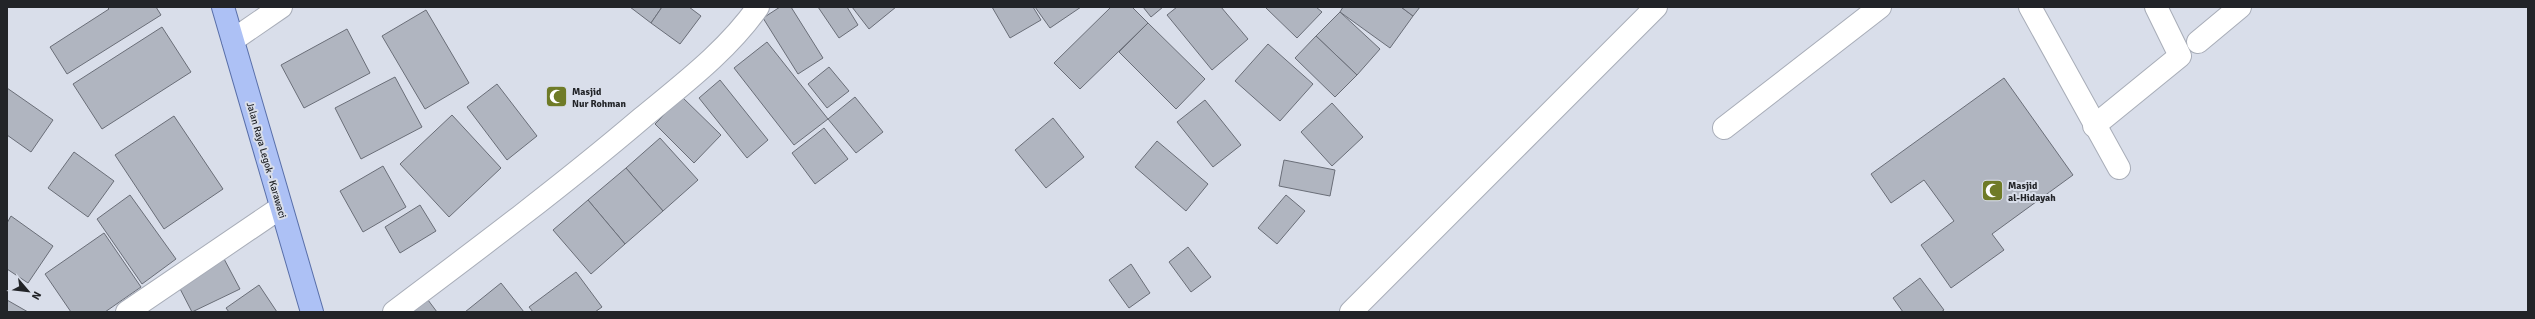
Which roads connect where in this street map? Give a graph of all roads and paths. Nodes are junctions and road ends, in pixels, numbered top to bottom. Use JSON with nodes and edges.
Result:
{"nodes":[{"id":1,"x":223,"y":7,"type":"edge"},
{"id":2,"x":281,"y":7,"type":"edge"},
{"id":3,"x":758,"y":7,"type":"edge"},
{"id":4,"x":1656,"y":7,"type":"edge"},
{"id":5,"x":1880,"y":7,"type":"edge"},
{"id":6,"x":2030,"y":7,"type":"edge"},
{"id":7,"x":2156,"y":7,"type":"edge"},
{"id":8,"x":2240,"y":7,"type":"edge"},
{"id":9,"x":233,"y":40,"type":"junction"},
{"id":10,"x":2198,"y":42,"type":"dead end"},
{"id":11,"x":2094,"y":126,"type":"junction"},
{"id":12,"x":1724,"y":128,"type":"dead end"},
{"id":13,"x":2119,"y":168,"type":"dead end"},
{"id":14,"x":280,"y":208,"type":"junction"},
{"id":15,"x":126,"y":312,"type":"edge"},
{"id":16,"x":312,"y":312,"type":"edge"},
{"id":17,"x":394,"y":312,"type":"edge"},
{"id":18,"x":1351,"y":312,"type":"edge"}],
"edges":[{"from":1,"to":9,"type":"main road","name":"Jalan Raya Legok - Karawaci"},
{"from":2,"to":9,"type":"street"},
{"from":3,"to":17,"type":"street"},
{"from":4,"to":18,"type":"street"},
{"from":5,"to":12,"type":"street"},
{"from":6,"to":11,"type":"street"},
{"from":7,"to":11,"type":"street"},
{"from":8,"to":10,"type":"street"},
{"from":9,"to":14,"type":"main road","name":"Jalan Raya Legok - Karawaci"},
{"from":11,"to":13,"type":"street"},
{"from":14,"to":15,"type":"street"},
{"from":14,"to":16,"type":"main road","name":"Jalan Raya Legok - Karawaci"}]}
